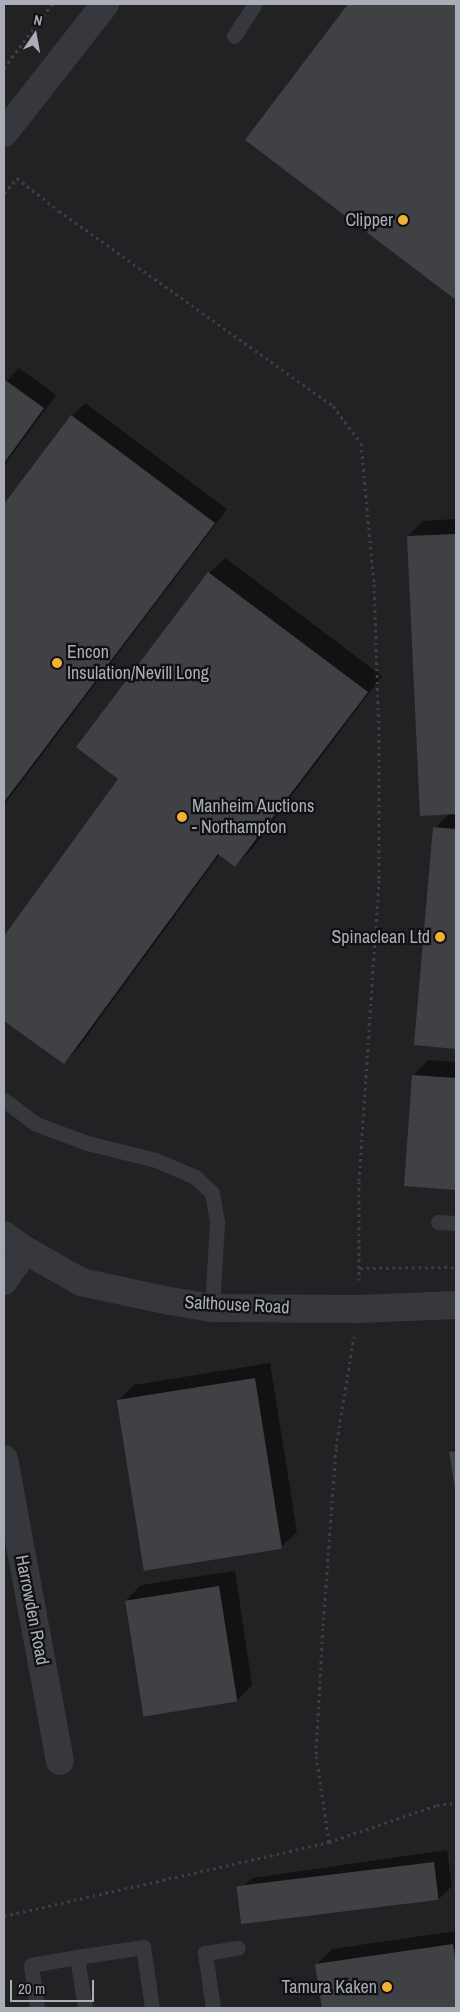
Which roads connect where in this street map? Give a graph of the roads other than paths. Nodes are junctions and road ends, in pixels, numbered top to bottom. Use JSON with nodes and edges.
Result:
{"nodes":[{"id":1,"x":105,"y":4,"type":"edge"},
{"id":2,"x":255,"y":4,"type":"edge"},
{"id":3,"x":234,"y":36,"type":"dead end"},
{"id":4,"x":4,"y":133,"type":"edge"},
{"id":5,"x":4,"y":1100,"type":"edge"},
{"id":6,"x":438,"y":1222,"type":"dead end"},
{"id":7,"x":456,"y":1223,"type":"edge"},
{"id":8,"x":14,"y":1243,"type":"edge"},
{"id":9,"x":4,"y":1281,"type":"edge"},
{"id":10,"x":456,"y":1305,"type":"edge"},
{"id":11,"x":212,"y":1308,"type":"junction"},
{"id":12,"x":4,"y":1459,"type":"edge"},
{"id":13,"x":60,"y":1761,"type":"dead end"},
{"id":14,"x":238,"y":1948,"type":"dead end"},
{"id":15,"x":78,"y":1958,"type":"junction"},
{"id":16,"x":37,"y":2008,"type":"edge"},
{"id":17,"x":85,"y":2008,"type":"edge"},
{"id":18,"x":152,"y":2008,"type":"edge"},
{"id":19,"x":213,"y":2008,"type":"edge"}],
"edges":[{"from":1,"to":4,"type":"street"},
{"from":2,"to":3,"type":"lane"},
{"from":5,"to":11,"type":"lane"},
{"from":6,"to":7,"type":"lane"},
{"from":8,"to":9,"type":"street"},
{"from":8,"to":11,"type":"street","name":"Salthouse Road"},
{"from":10,"to":11,"type":"street","name":"Salthouse Road"},
{"from":12,"to":13,"type":"street","name":"Harrowden Road"},
{"from":14,"to":19,"type":"lane"},
{"from":15,"to":16,"type":"lane"},
{"from":15,"to":17,"type":"lane"},
{"from":15,"to":18,"type":"lane"}]}
